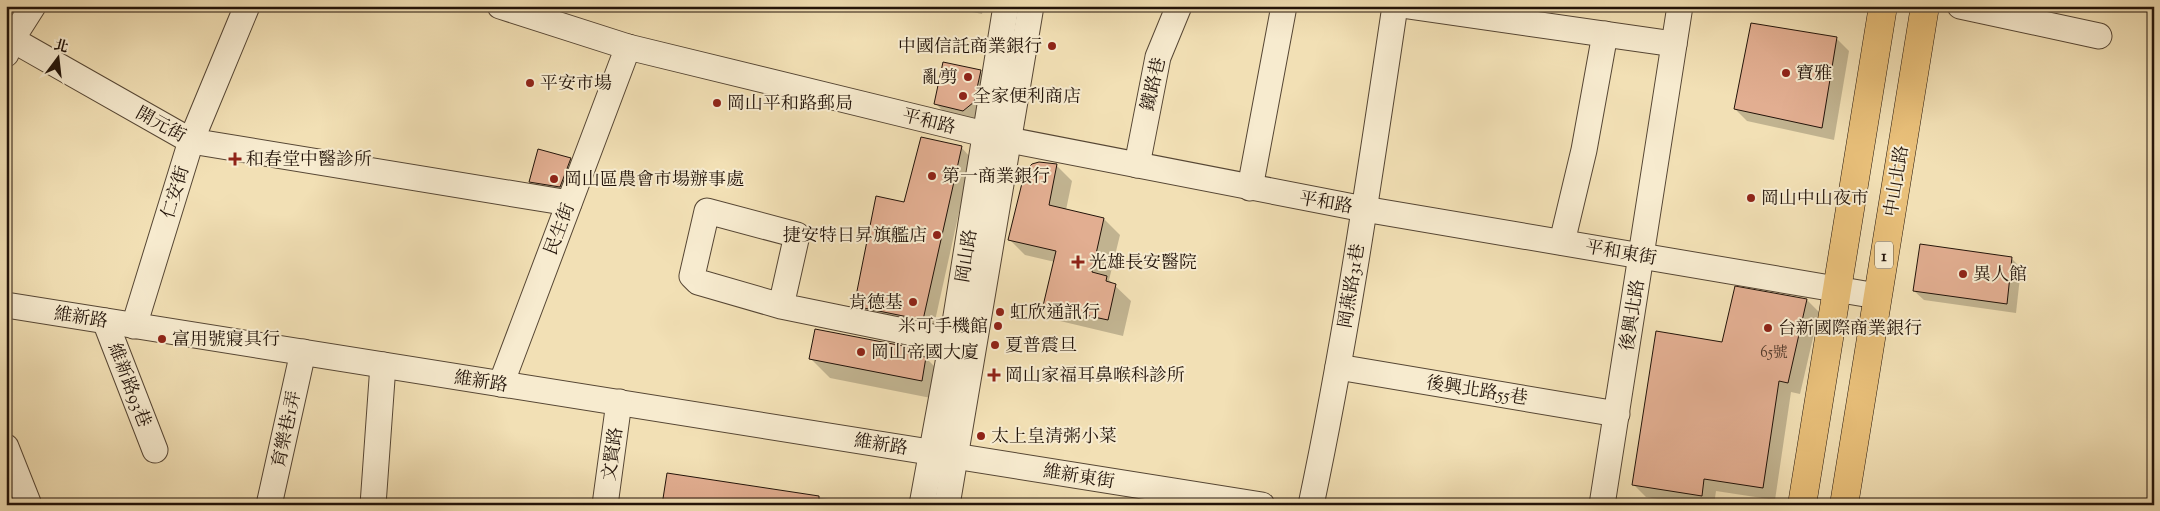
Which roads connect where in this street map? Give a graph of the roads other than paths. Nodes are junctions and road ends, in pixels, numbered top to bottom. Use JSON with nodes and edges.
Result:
{"nodes":[{"id":1,"x":33,"y":6,"type":"edge"},
{"id":2,"x":247,"y":6,"type":"edge"},
{"id":3,"x":500,"y":6,"type":"edge"},
{"id":4,"x":1006,"y":6,"type":"edge"},
{"id":5,"x":1031,"y":6,"type":"edge"},
{"id":6,"x":1178,"y":6,"type":"edge"},
{"id":7,"x":1284,"y":6,"type":"edge"},
{"id":8,"x":1395,"y":6,"type":"edge"},
{"id":9,"x":1408,"y":6,"type":"edge"},
{"id":10,"x":1680,"y":6,"type":"edge"},
{"id":11,"x":1883,"y":6,"type":"edge"},
{"id":12,"x":1925,"y":6,"type":"edge"},
{"id":13,"x":1960,"y":6,"type":"edge"},
{"id":14,"x":571,"y":17,"type":"edge"},
{"id":15,"x":1605,"y":34,"type":"junction"},
{"id":16,"x":2098,"y":36,"type":"dead end"},
{"id":17,"x":8,"y":43,"type":"edge"},
{"id":18,"x":1674,"y":44,"type":"junction"},
{"id":19,"x":628,"y":47,"type":"junction"},
{"id":20,"x":985,"y":134,"type":"junction"},
{"id":21,"x":1009,"y":140,"type":"junction"},
{"id":22,"x":191,"y":141,"type":"junction"},
{"id":23,"x":1137,"y":165,"type":"junction"},
{"id":24,"x":1250,"y":188,"type":"junction"},
{"id":25,"x":569,"y":203,"type":"junction"},
{"id":26,"x":1364,"y":209,"type":"junction"},
{"id":27,"x":1562,"y":242,"type":"junction"},
{"id":28,"x":1641,"y":256,"type":"junction"},
{"id":29,"x":1838,"y":289,"type":"junction"},
{"id":30,"x":1877,"y":296,"type":"junction"},
{"id":31,"x":6,"y":305,"type":"edge"},
{"id":32,"x":781,"y":306,"type":"junction"},
{"id":33,"x":105,"y":321,"type":"junction"},
{"id":34,"x":134,"y":326,"type":"junction"},
{"id":35,"x":952,"y":341,"type":"junction"},
{"id":36,"x":303,"y":352,"type":"junction"},
{"id":37,"x":383,"y":365,"type":"junction"},
{"id":38,"x":1338,"y":367,"type":"junction"},
{"id":39,"x":501,"y":384,"type":"junction"},
{"id":40,"x":619,"y":402,"type":"junction"},
{"id":41,"x":1617,"y":414,"type":"junction"},
{"id":42,"x":6,"y":447,"type":"edge"},
{"id":43,"x":155,"y":450,"type":"dead end"},
{"id":44,"x":931,"y":452,"type":"junction"},
{"id":45,"x":955,"y":456,"type":"junction"},
{"id":46,"x":30,"y":505,"type":"edge"},
{"id":47,"x":269,"y":505,"type":"edge"},
{"id":48,"x":373,"y":505,"type":"edge"},
{"id":49,"x":604,"y":505,"type":"edge"},
{"id":50,"x":922,"y":505,"type":"edge"},
{"id":51,"x":947,"y":505,"type":"edge"},
{"id":52,"x":1262,"y":505,"type":"edge"},
{"id":53,"x":1311,"y":505,"type":"edge"},
{"id":54,"x":1602,"y":505,"type":"edge"},
{"id":55,"x":1802,"y":505,"type":"edge"},
{"id":56,"x":1844,"y":505,"type":"edge"}],
"edges":[{"from":1,"to":17,"type":"street"},
{"from":2,"to":22,"type":"street","name":"仁安街"},
{"from":3,"to":14,"type":"street","name":"平和路"},
{"from":4,"to":20,"type":"street","name":"岡山路"},
{"from":5,"to":21,"type":"street","name":"岡山路"},
{"from":6,"to":23,"type":"street","name":"鐵路巷"},
{"from":7,"to":24,"type":"street"},
{"from":8,"to":26,"type":"street","name":"岡燕路31巷"},
{"from":9,"to":15,"type":"street"},
{"from":10,"to":18,"type":"street","name":"後興北路"},
{"from":11,"to":29,"type":"main road"},
{"from":12,"to":30,"type":"main road","name":"中山北路","number":"1"},
{"from":13,"to":16,"type":"street"},
{"from":14,"to":19,"type":"street","name":"平和路"},
{"from":15,"to":18,"type":"street"},
{"from":15,"to":27,"type":"street"},
{"from":17,"to":22,"type":"street","name":"開元街"},
{"from":18,"to":28,"type":"street","name":"後興北路"},
{"from":19,"to":20,"type":"street","name":"平和路"},
{"from":19,"to":25,"type":"street","name":"民生街"},
{"from":20,"to":21,"type":"street","name":"平和路"},
{"from":20,"to":35,"type":"street","name":"岡山路"},
{"from":21,"to":23,"type":"street","name":"平和路"},
{"from":21,"to":45,"type":"street","name":"岡山路"},
{"from":22,"to":25,"type":"street","name":"開元街"},
{"from":22,"to":34,"type":"street","name":"仁安街"},
{"from":23,"to":24,"type":"street","name":"平和路"},
{"from":24,"to":26,"type":"street","name":"平和路"},
{"from":25,"to":39,"type":"street","name":"民生街"},
{"from":26,"to":27,"type":"street","name":"平和東街"},
{"from":26,"to":38,"type":"street","name":"岡燕路31巷"},
{"from":27,"to":28,"type":"street","name":"平和東街"},
{"from":28,"to":29,"type":"street","name":"平和東街"},
{"from":28,"to":41,"type":"street","name":"後興北路"},
{"from":29,"to":30,"type":"street","name":"平和東街"},
{"from":29,"to":55,"type":"main road"},
{"from":30,"to":56,"type":"main road","name":"中山北路","number":"1"},
{"from":31,"to":33,"type":"street","name":"維新路"},
{"from":32,"to":32,"type":"street"},
{"from":32,"to":35,"type":"street"},
{"from":33,"to":34,"type":"street","name":"維新路"},
{"from":33,"to":43,"type":"street","name":"維新路93巷"},
{"from":34,"to":36,"type":"street","name":"維新路"},
{"from":35,"to":44,"type":"street","name":"岡山路"},
{"from":36,"to":37,"type":"street","name":"維新路"},
{"from":36,"to":47,"type":"street","name":"育樂巷1弄"},
{"from":37,"to":39,"type":"street","name":"維新路"},
{"from":37,"to":48,"type":"street"},
{"from":38,"to":41,"type":"street","name":"後興北路55巷"},
{"from":38,"to":53,"type":"street","name":"岡燕路31巷"},
{"from":39,"to":40,"type":"street","name":"維新路"},
{"from":40,"to":44,"type":"street","name":"維新路"},
{"from":40,"to":49,"type":"street","name":"文賢路"},
{"from":41,"to":54,"type":"street","name":"後興北路"},
{"from":42,"to":46,"type":"street"},
{"from":44,"to":45,"type":"street","name":"維新路"},
{"from":44,"to":50,"type":"street","name":"岡山路"},
{"from":45,"to":51,"type":"street","name":"岡山路"},
{"from":45,"to":52,"type":"street","name":"維新東街"}]}
